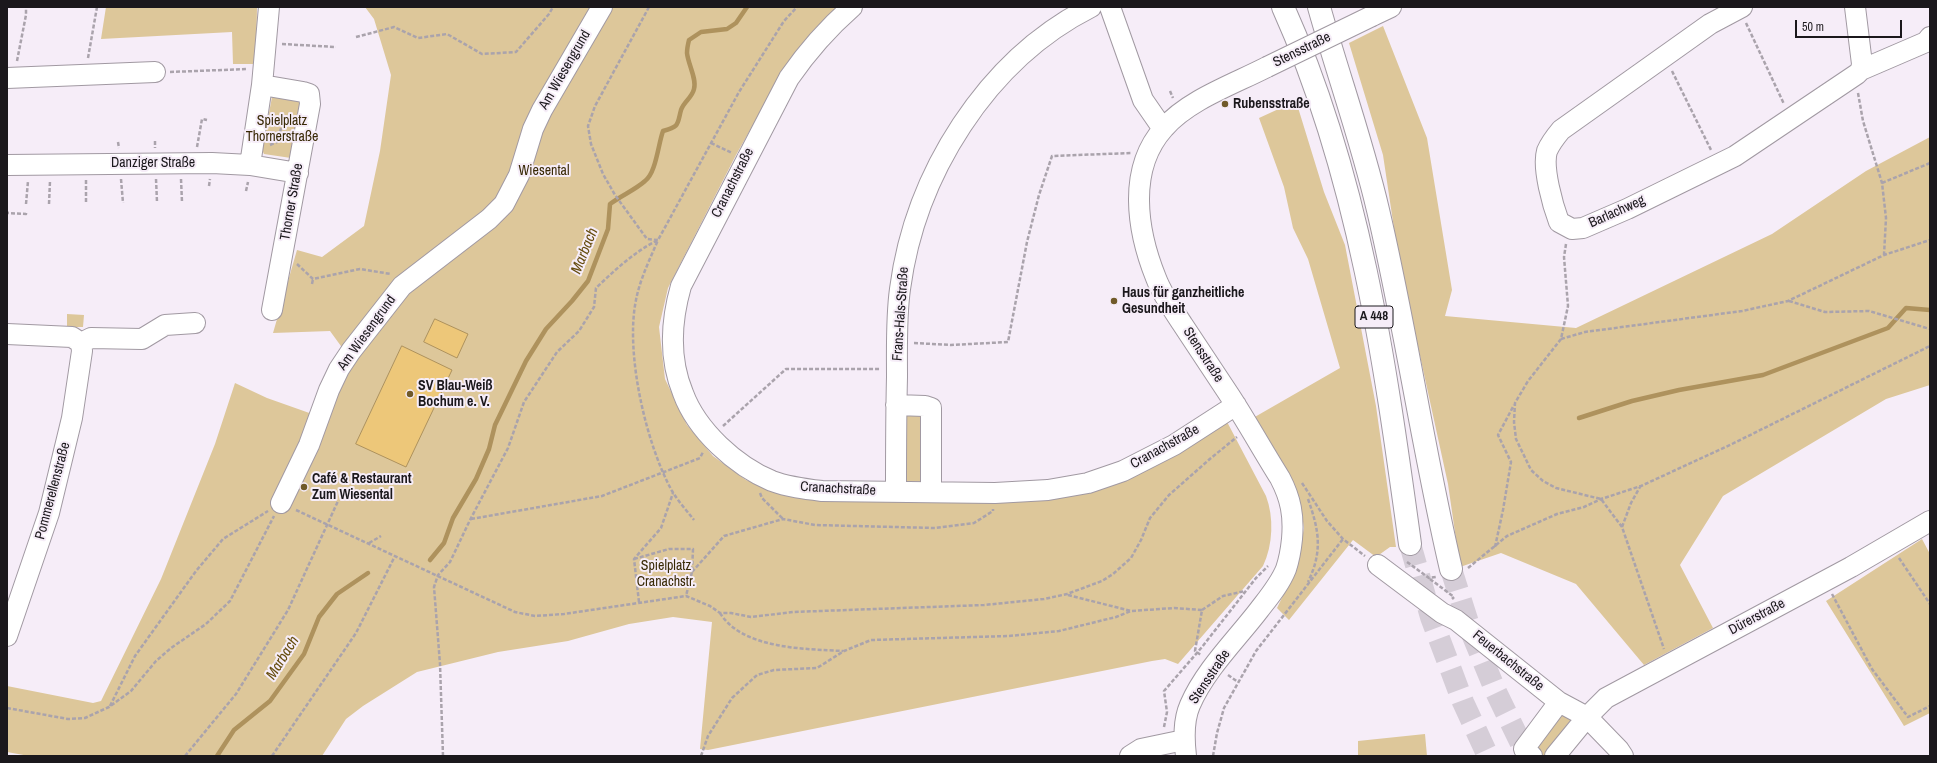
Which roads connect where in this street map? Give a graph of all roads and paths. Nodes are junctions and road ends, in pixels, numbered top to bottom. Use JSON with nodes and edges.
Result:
{"nodes":[{"id":1,"x":26,"y":7,"type":"edge"},
{"id":2,"x":97,"y":7,"type":"edge"},
{"id":3,"x":269,"y":7,"type":"edge"},
{"id":4,"x":553,"y":7,"type":"edge"},
{"id":5,"x":602,"y":7,"type":"edge"},
{"id":6,"x":649,"y":7,"type":"edge"},
{"id":7,"x":797,"y":7,"type":"edge"},
{"id":8,"x":852,"y":7,"type":"edge"},
{"id":9,"x":1091,"y":7,"type":"edge"},
{"id":10,"x":1110,"y":7,"type":"edge"},
{"id":11,"x":1283,"y":7,"type":"edge"},
{"id":12,"x":1314,"y":7,"type":"edge"},
{"id":13,"x":1319,"y":7,"type":"edge"},
{"id":14,"x":1391,"y":7,"type":"edge"},
{"id":15,"x":1855,"y":7,"type":"edge"},
{"id":16,"x":1740,"y":8,"type":"edge"},
{"id":17,"x":356,"y":37,"type":"dead end"},
{"id":18,"x":1930,"y":37,"type":"edge"},
{"id":19,"x":1328,"y":40,"type":"junction"},
{"id":20,"x":285,"y":44,"type":"dead end"},
{"id":21,"x":336,"y":47,"type":"dead end"},
{"id":22,"x":1664,"y":56,"type":"junction"},
{"id":23,"x":155,"y":72,"type":"joint"},
{"id":24,"x":1859,"y":72,"type":"junction"},
{"id":25,"x":85,"y":75,"type":"junction"},
{"id":26,"x":263,"y":77,"type":"junction"},
{"id":27,"x":10,"y":78,"type":"edge"},
{"id":28,"x":308,"y":112,"type":"junction"},
{"id":29,"x":1791,"y":119,"type":"junction"},
{"id":30,"x":207,"y":120,"type":"dead end"},
{"id":31,"x":1163,"y":129,"type":"junction"},
{"id":32,"x":197,"y":142,"type":"dead end"},
{"id":33,"x":711,"y":143,"type":"junction"},
{"id":34,"x":254,"y":144,"type":"junction"},
{"id":35,"x":1126,"y":153,"type":"dead end"},
{"id":36,"x":745,"y":160,"type":"junction"},
{"id":37,"x":120,"y":163,"type":"junction"},
{"id":38,"x":180,"y":163,"type":"junction"},
{"id":39,"x":1930,"y":163,"type":"edge"},
{"id":40,"x":86,"y":164,"type":"junction"},
{"id":41,"x":29,"y":165,"type":"junction"},
{"id":42,"x":50,"y":165,"type":"junction"},
{"id":43,"x":1716,"y":165,"type":"junction"},
{"id":44,"x":7,"y":166,"type":"edge"},
{"id":45,"x":250,"y":166,"type":"junction"},
{"id":46,"x":298,"y":173,"type":"junction"},
{"id":47,"x":1882,"y":183,"type":"junction"},
{"id":48,"x":182,"y":202,"type":"dead end"},
{"id":49,"x":86,"y":203,"type":"dead end"},
{"id":50,"x":123,"y":203,"type":"dead end"},
{"id":51,"x":26,"y":204,"type":"dead end"},
{"id":52,"x":49,"y":204,"type":"dead end"},
{"id":53,"x":7,"y":211,"type":"edge"},
{"id":54,"x":26,"y":211,"type":"dead end"},
{"id":55,"x":1567,"y":238,"type":"dead end"},
{"id":56,"x":658,"y":240,"type":"junction"},
{"id":57,"x":1930,"y":240,"type":"edge"},
{"id":58,"x":1884,"y":255,"type":"junction"},
{"id":59,"x":282,"y":257,"type":"junction"},
{"id":60,"x":313,"y":279,"type":"junction"},
{"id":61,"x":312,"y":284,"type":"dead end"},
{"id":62,"x":402,"y":286,"type":"junction"},
{"id":63,"x":1788,"y":301,"type":"junction"},
{"id":64,"x":272,"y":310,"type":"dead end"},
{"id":65,"x":195,"y":323,"type":"dead end"},
{"id":66,"x":1930,"y":329,"type":"edge"},
{"id":67,"x":7,"y":334,"type":"edge"},
{"id":68,"x":1561,"y":339,"type":"junction"},
{"id":69,"x":81,"y":343,"type":"junction"},
{"id":70,"x":911,"y":343,"type":"dead end"},
{"id":71,"x":1930,"y":346,"type":"edge"},
{"id":72,"x":879,"y":369,"type":"dead end"},
{"id":73,"x":1515,"y":403,"type":"junction"},
{"id":74,"x":896,"y":405,"type":"junction"},
{"id":75,"x":1236,"y":405,"type":"junction"},
{"id":76,"x":1234,"y":430,"type":"dead end"},
{"id":77,"x":1238,"y":436,"type":"junction"},
{"id":78,"x":712,"y":439,"type":"junction"},
{"id":79,"x":1242,"y":443,"type":"dead end"},
{"id":80,"x":664,"y":473,"type":"junction"},
{"id":81,"x":1640,"y":486,"type":"junction"},
{"id":82,"x":673,"y":492,"type":"junction"},
{"id":83,"x":896,"y":492,"type":"junction"},
{"id":84,"x":931,"y":492,"type":"junction"},
{"id":85,"x":995,"y":493,"type":"junction"},
{"id":86,"x":1601,"y":499,"type":"junction"},
{"id":87,"x":338,"y":501,"type":"dead end"},
{"id":88,"x":274,"y":507,"type":"junction"},
{"id":89,"x":470,"y":520,"type":"junction"},
{"id":90,"x":694,"y":520,"type":"dead end"},
{"id":91,"x":1930,"y":521,"type":"edge"},
{"id":92,"x":327,"y":525,"type":"junction"},
{"id":93,"x":1622,"y":527,"type":"junction"},
{"id":94,"x":381,"y":536,"type":"dead end"},
{"id":95,"x":1343,"y":539,"type":"junction"},
{"id":96,"x":369,"y":544,"type":"junction"},
{"id":97,"x":1890,"y":545,"type":"junction"},
{"id":98,"x":1495,"y":548,"type":"junction"},
{"id":99,"x":1408,"y":552,"type":"joint"},
{"id":100,"x":395,"y":556,"type":"junction"},
{"id":101,"x":634,"y":559,"type":"junction"},
{"id":102,"x":1269,"y":564,"type":"dead end"},
{"id":103,"x":1378,"y":565,"type":"joint"},
{"id":104,"x":692,"y":572,"type":"junction"},
{"id":105,"x":1452,"y":572,"type":"junction"},
{"id":106,"x":438,"y":575,"type":"junction"},
{"id":107,"x":1825,"y":581,"type":"junction"},
{"id":108,"x":1305,"y":589,"type":"junction"},
{"id":109,"x":1246,"y":591,"type":"junction"},
{"id":110,"x":1067,"y":594,"type":"junction"},
{"id":111,"x":686,"y":596,"type":"junction"},
{"id":112,"x":639,"y":602,"type":"junction"},
{"id":113,"x":1930,"y":604,"type":"edge"},
{"id":114,"x":1202,"y":610,"type":"junction"},
{"id":115,"x":1131,"y":611,"type":"junction"},
{"id":116,"x":720,"y":613,"type":"junction"},
{"id":117,"x":7,"y":636,"type":"edge"},
{"id":118,"x":844,"y":651,"type":"junction"},
{"id":119,"x":1195,"y":651,"type":"dead end"},
{"id":120,"x":1671,"y":662,"type":"junction"},
{"id":121,"x":1222,"y":671,"type":"dead end"},
{"id":122,"x":1238,"y":682,"type":"junction"},
{"id":123,"x":1560,"y":702,"type":"junction"},
{"id":124,"x":1930,"y":706,"type":"edge"},
{"id":125,"x":110,"y":707,"type":"junction"},
{"id":126,"x":7,"y":708,"type":"edge"},
{"id":127,"x":1587,"y":717,"type":"junction"},
{"id":128,"x":1163,"y":732,"type":"dead end"},
{"id":129,"x":1185,"y":748,"type":"edge"},
{"id":130,"x":185,"y":756,"type":"edge"},
{"id":131,"x":272,"y":756,"type":"edge"},
{"id":132,"x":444,"y":756,"type":"edge"},
{"id":133,"x":701,"y":756,"type":"edge"},
{"id":134,"x":1130,"y":756,"type":"edge"},
{"id":135,"x":1213,"y":756,"type":"edge"},
{"id":136,"x":1532,"y":756,"type":"edge"},
{"id":137,"x":1555,"y":756,"type":"edge"},
{"id":138,"x":1623,"y":756,"type":"edge"}],
"edges":[{"from":1,"to":27,"type":"path"},
{"from":2,"to":25,"type":"path"},
{"from":3,"to":26,"type":"street"},
{"from":4,"to":17,"type":"path"},
{"from":5,"to":62,"type":"street","name":"Am Wiesengrund"},
{"from":6,"to":56,"type":"path"},
{"from":7,"to":33,"type":"path"},
{"from":8,"to":36,"type":"street","name":"Cranachstraße"},
{"from":9,"to":74,"type":"street","name":"Frans-Hals-Straße"},
{"from":10,"to":31,"type":"street"},
{"from":11,"to":99,"type":"highway","number":"A 448"},
{"from":12,"to":19,"type":"highway","number":"A 448"},
{"from":13,"to":19,"type":"highway"},
{"from":14,"to":31,"type":"street","name":"Stensstraße","bridge":true},
{"from":15,"to":24,"type":"street"},
{"from":16,"to":22,"type":"street","name":"Barlachweg"},
{"from":16,"to":29,"type":"path"},
{"from":18,"to":24,"type":"street","name":"Barlachweg"},
{"from":19,"to":105,"type":"highway","number":"A 448"},
{"from":20,"to":21,"type":"path"},
{"from":22,"to":43,"type":"path"},
{"from":22,"to":43,"type":"street","name":"Barlachweg"},
{"from":23,"to":25,"type":"street"},
{"from":23,"to":26,"type":"path"},
{"from":24,"to":29,"type":"street","name":"Barlachweg"},
{"from":24,"to":47,"type":"path"},
{"from":25,"to":27,"type":"street"},
{"from":26,"to":28,"type":"street","name":"Thorner Straße"},
{"from":26,"to":34,"type":"street"},
{"from":28,"to":34,"type":"path"},
{"from":28,"to":46,"type":"street","name":"Thorner Straße"},
{"from":29,"to":43,"type":"street","name":"Barlachweg"},
{"from":30,"to":32,"type":"path"},
{"from":31,"to":75,"type":"street","name":"Stensstraße"},
{"from":33,"to":36,"type":"path"},
{"from":33,"to":56,"type":"path"},
{"from":34,"to":45,"type":"street"},
{"from":35,"to":70,"type":"path"},
{"from":36,"to":78,"type":"street","name":"Cranachstraße"},
{"from":37,"to":38,"type":"street","name":"Danziger Straße"},
{"from":37,"to":40,"type":"street","name":"Danziger Straße"},
{"from":37,"to":50,"type":"path"},
{"from":38,"to":45,"type":"street","name":"Danziger Straße"},
{"from":38,"to":48,"type":"path"},
{"from":39,"to":47,"type":"path"},
{"from":40,"to":42,"type":"street","name":"Danziger Straße"},
{"from":40,"to":49,"type":"path"},
{"from":41,"to":42,"type":"street","name":"Danziger Straße"},
{"from":41,"to":44,"type":"street","name":"Danziger Straße"},
{"from":41,"to":51,"type":"path"},
{"from":42,"to":52,"type":"path"},
{"from":45,"to":46,"type":"street","name":"Danziger Straße"},
{"from":46,"to":59,"type":"street","name":"Thorner Straße"},
{"from":47,"to":58,"type":"path"},
{"from":53,"to":54,"type":"path"},
{"from":55,"to":68,"type":"path"},
{"from":56,"to":80,"type":"path"},
{"from":56,"to":89,"type":"path"},
{"from":57,"to":58,"type":"path"},
{"from":58,"to":63,"type":"path"},
{"from":59,"to":60,"type":"path"},
{"from":59,"to":64,"type":"street","name":"Thorner Straße"},
{"from":60,"to":61,"type":"path"},
{"from":60,"to":62,"type":"path"},
{"from":62,"to":88,"type":"street","name":"Am Wiesengrund"},
{"from":63,"to":66,"type":"path"},
{"from":63,"to":68,"type":"path"},
{"from":65,"to":69,"type":"street"},
{"from":67,"to":69,"type":"street"},
{"from":68,"to":73,"type":"path"},
{"from":69,"to":117,"type":"street","name":"Pommerellenstraße"},
{"from":71,"to":81,"type":"path"},
{"from":72,"to":78,"type":"path"},
{"from":73,"to":86,"type":"path"},
{"from":73,"to":98,"type":"path"},
{"from":74,"to":83,"type":"street","name":"Frans-Hals-Straße"},
{"from":74,"to":84,"type":"street"},
{"from":75,"to":85,"type":"street","name":"Cranachstraße"},
{"from":75,"to":129,"type":"street","name":"Stensstraße"},
{"from":76,"to":77,"type":"path"},
{"from":77,"to":79,"type":"path"},
{"from":77,"to":110,"type":"path"},
{"from":78,"to":80,"type":"path"},
{"from":78,"to":83,"type":"street","name":"Cranachstraße"},
{"from":80,"to":82,"type":"path"},
{"from":80,"to":89,"type":"path"},
{"from":81,"to":86,"type":"path"},
{"from":81,"to":93,"type":"path"},
{"from":82,"to":90,"type":"path"},
{"from":82,"to":101,"type":"path"},
{"from":83,"to":84,"type":"street","name":"Cranachstraße"},
{"from":84,"to":85,"type":"street","name":"Cranachstraße"},
{"from":85,"to":104,"type":"path"},
{"from":86,"to":93,"type":"path"},
{"from":86,"to":98,"type":"path"},
{"from":87,"to":92,"type":"path"},
{"from":88,"to":92,"type":"path"},
{"from":88,"to":125,"type":"path"},
{"from":88,"to":125,"type":"path"},
{"from":89,"to":106,"type":"path"},
{"from":91,"to":97,"type":"street","name":"Dürerstraße"},
{"from":92,"to":96,"type":"path"},
{"from":92,"to":130,"type":"path"},
{"from":93,"to":120,"type":"path"},
{"from":94,"to":96,"type":"path"},
{"from":95,"to":103,"type":"path"},
{"from":95,"to":108,"type":"path"},
{"from":95,"to":108,"type":"path"},
{"from":96,"to":100,"type":"path"},
{"from":97,"to":107,"type":"street","name":"Dürerstraße"},
{"from":97,"to":113,"type":"path"},
{"from":98,"to":105,"type":"path"},
{"from":99,"to":105,"type":"path"},
{"from":100,"to":106,"type":"path"},
{"from":100,"to":131,"type":"path"},
{"from":101,"to":104,"type":"path"},
{"from":101,"to":112,"type":"path"},
{"from":102,"to":109,"type":"path"},
{"from":103,"to":123,"type":"street","name":"Feuerbachstraße"},
{"from":104,"to":111,"type":"path"},
{"from":106,"to":112,"type":"path"},
{"from":106,"to":132,"type":"path"},
{"from":107,"to":120,"type":"street","name":"Dürerstraße"},
{"from":107,"to":124,"type":"path"},
{"from":108,"to":122,"type":"path"},
{"from":109,"to":114,"type":"path"},
{"from":109,"to":128,"type":"path"},
{"from":110,"to":115,"type":"path"},
{"from":110,"to":116,"type":"path"},
{"from":111,"to":112,"type":"path"},
{"from":111,"to":116,"type":"path"},
{"from":114,"to":115,"type":"path"},
{"from":114,"to":119,"type":"path"},
{"from":115,"to":118,"type":"path"},
{"from":116,"to":118,"type":"path"},
{"from":118,"to":133,"type":"path"},
{"from":120,"to":127,"type":"street","name":"Dürerstraße"},
{"from":121,"to":122,"type":"path"},
{"from":122,"to":135,"type":"path"},
{"from":123,"to":127,"type":"street","name":"Feuerbachstraße"},
{"from":123,"to":136,"type":"street"},
{"from":125,"to":126,"type":"path"},
{"from":127,"to":137,"type":"street"},
{"from":127,"to":138,"type":"street","name":"Feuerbachstraße"},
{"from":129,"to":134,"type":"street"}]}
